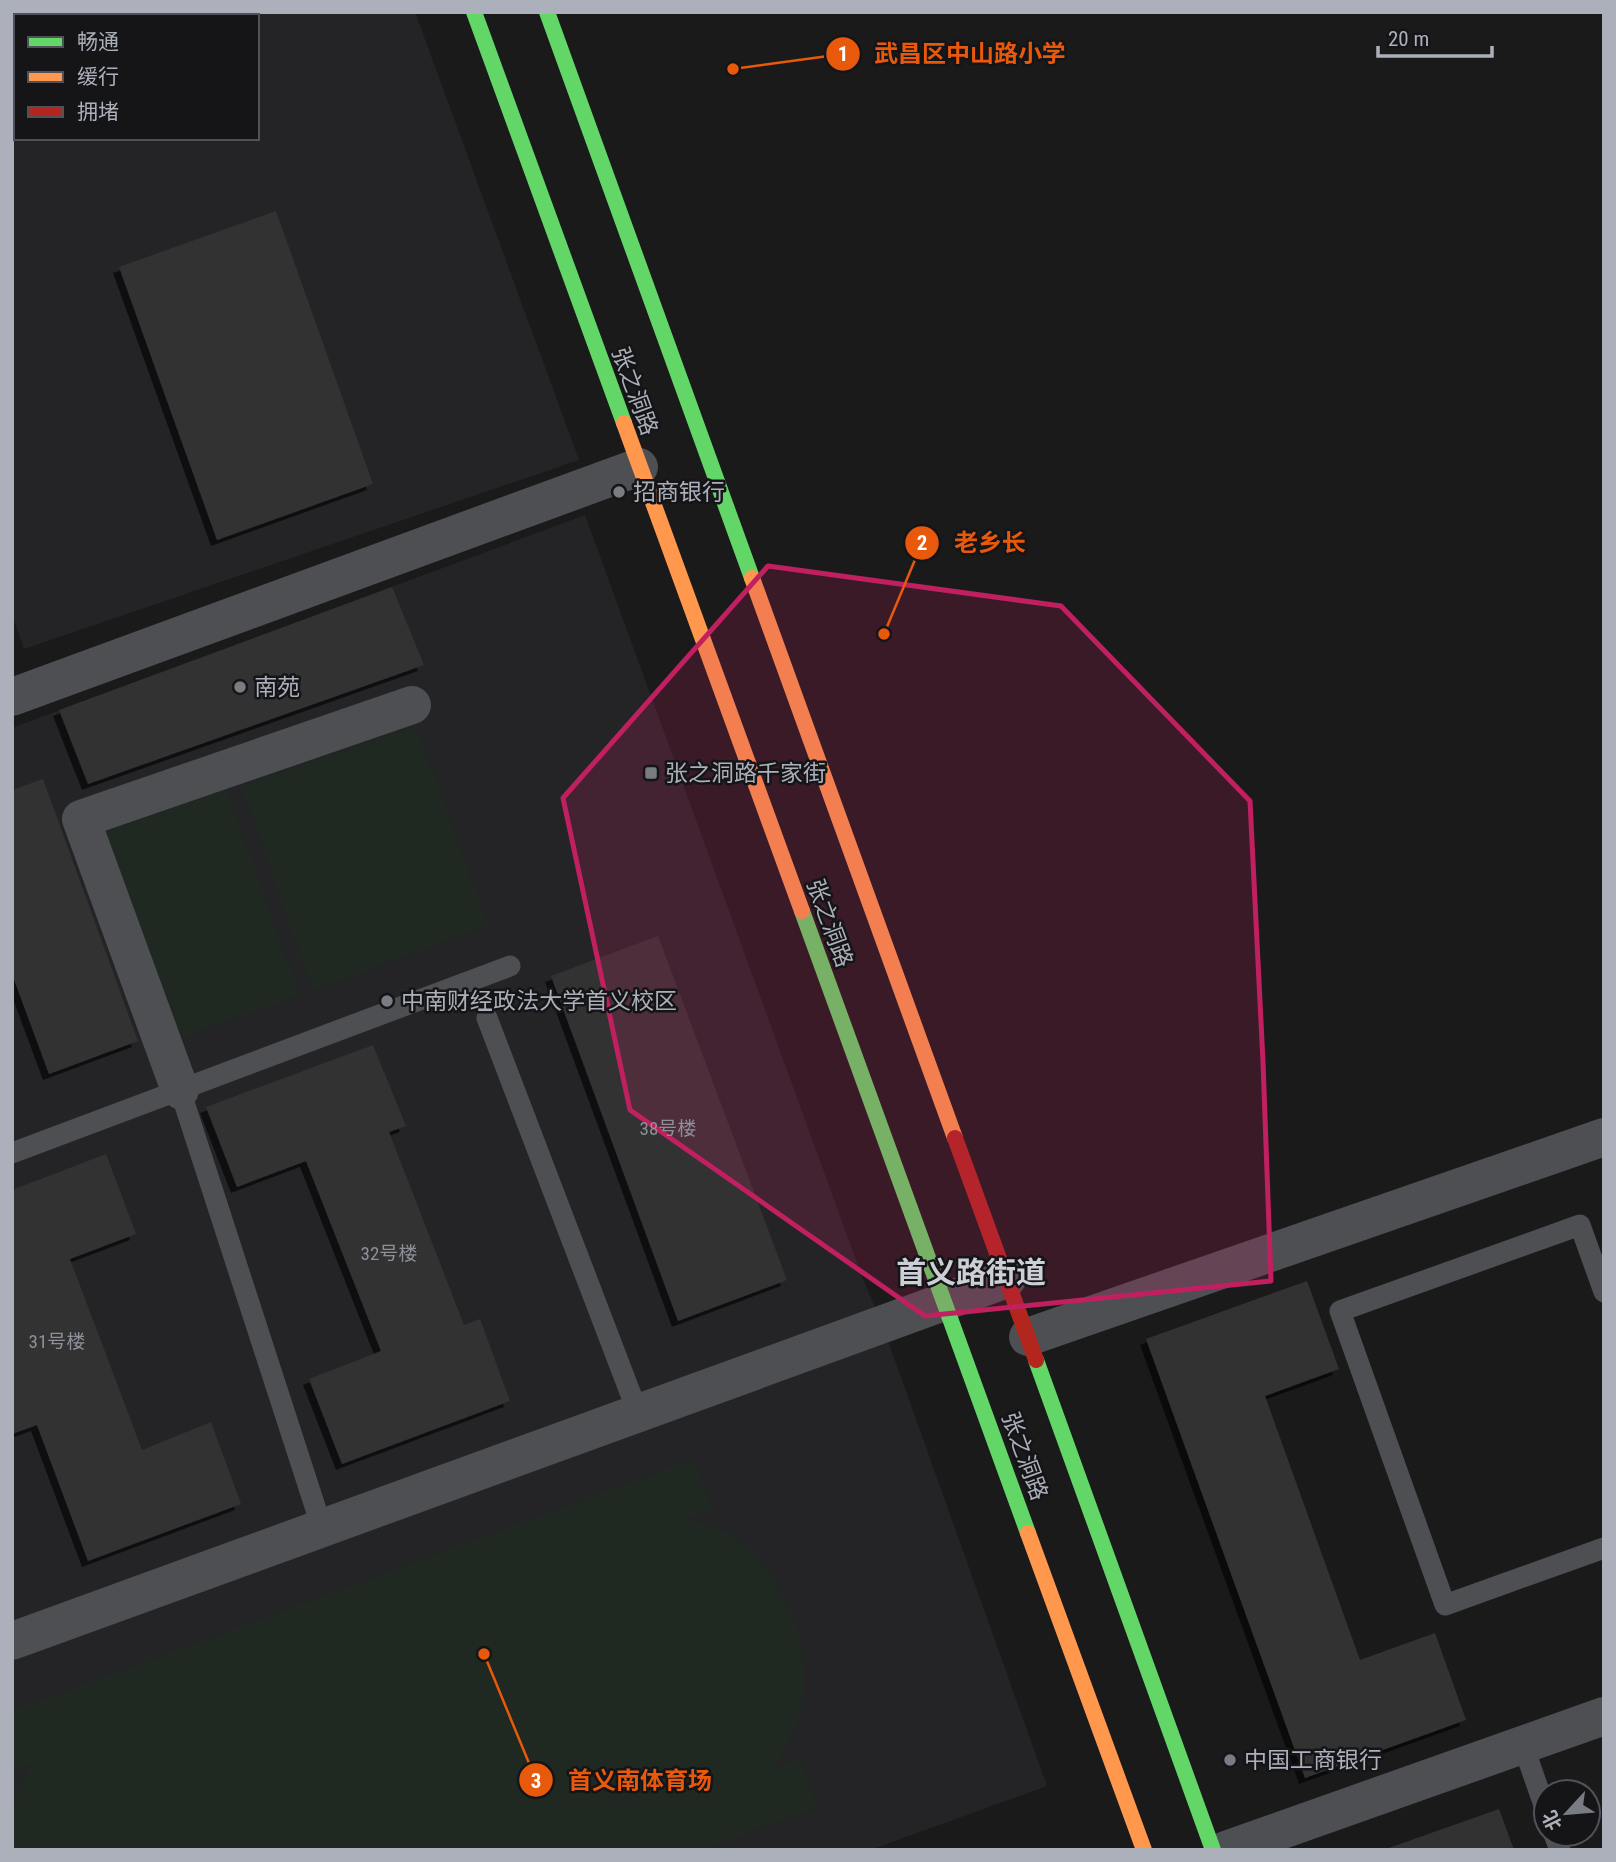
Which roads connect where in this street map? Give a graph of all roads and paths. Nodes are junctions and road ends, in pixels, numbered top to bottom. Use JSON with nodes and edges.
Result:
{"nodes":[{"id":1,"x":474,"y":12,"type":"edge"},
{"id":2,"x":547,"y":12,"type":"edge"},
{"id":3,"x":639,"y":467,"type":"junction"},
{"id":4,"x":15,"y":687,"type":"edge"},
{"id":5,"x":412,"y":705,"type":"dead end"},
{"id":6,"x":510,"y":966,"type":"dead end"},
{"id":7,"x":487,"y":1018,"type":"dead end"},
{"id":8,"x":180,"y":1090,"type":"junction"},
{"id":9,"x":1604,"y":1136,"type":"edge"},
{"id":10,"x":12,"y":1153,"type":"edge"},
{"id":11,"x":1007,"y":1279,"type":"junction"},
{"id":12,"x":1604,"y":1292,"type":"edge"},
{"id":13,"x":944,"y":1302,"type":"junction"},
{"id":14,"x":1028,"y":1337,"type":"junction"},
{"id":15,"x":638,"y":1413,"type":"junction"},
{"id":16,"x":322,"y":1528,"type":"junction"},
{"id":17,"x":1604,"y":1548,"type":"edge"},
{"id":18,"x":12,"y":1641,"type":"edge"},
{"id":19,"x":1604,"y":1716,"type":"edge"},
{"id":20,"x":1523,"y":1745,"type":"junction"},
{"id":21,"x":1534,"y":1778,"type":"edge"},
{"id":22,"x":1144,"y":1850,"type":"edge"},
{"id":23,"x":1213,"y":1850,"type":"edge"},
{"id":24,"x":1226,"y":1850,"type":"edge"}],
"edges":[{"from":1,"to":3,"type":"main road","name":"张之洞路"},
{"from":2,"to":11,"type":"main road","name":"张之洞路"},
{"from":3,"to":4,"type":"street"},
{"from":3,"to":13,"type":"main road","name":"张之洞路"},
{"from":5,"to":8,"type":"street"},
{"from":6,"to":8,"type":"lane"},
{"from":7,"to":15,"type":"lane"},
{"from":8,"to":10,"type":"lane"},
{"from":8,"to":16,"type":"lane"},
{"from":9,"to":14,"type":"street"},
{"from":11,"to":13,"type":"street"},
{"from":11,"to":14,"type":"main road","name":"张之洞路"},
{"from":12,"to":17,"type":"lane"},
{"from":13,"to":15,"type":"street"},
{"from":13,"to":22,"type":"main road","name":"张之洞路"},
{"from":14,"to":23,"type":"main road","name":"张之洞路"},
{"from":15,"to":16,"type":"street"},
{"from":16,"to":18,"type":"street"},
{"from":19,"to":20,"type":"street"},
{"from":20,"to":21,"type":"lane"},
{"from":20,"to":24,"type":"street"}]}
